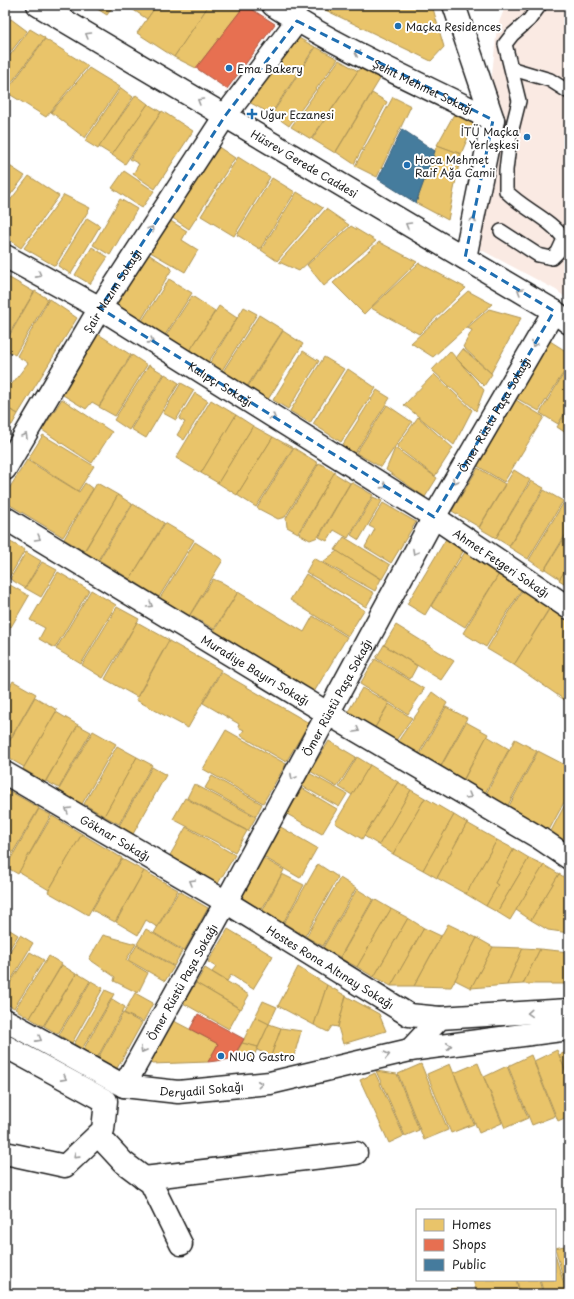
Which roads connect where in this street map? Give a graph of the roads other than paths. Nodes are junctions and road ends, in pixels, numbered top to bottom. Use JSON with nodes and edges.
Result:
{"nodes":[{"id":1,"x":38,"y":5,"type":"edge"},
{"id":2,"x":273,"y":5,"type":"edge"},
{"id":3,"x":454,"y":5,"type":"edge"},
{"id":4,"x":540,"y":5,"type":"edge"},
{"id":5,"x":297,"y":21,"type":"junction"},
{"id":6,"x":513,"y":69,"type":"junction"},
{"id":7,"x":569,"y":92,"type":"edge"},
{"id":8,"x":225,"y":116,"type":"junction"},
{"id":9,"x":493,"y":120,"type":"junction"},
{"id":10,"x":501,"y":232,"type":"dead end"},
{"id":11,"x":5,"y":256,"type":"edge"},
{"id":12,"x":465,"y":258,"type":"junction"},
{"id":13,"x":100,"y":308,"type":"junction"},
{"id":14,"x":561,"y":317,"type":"edge"},
{"id":15,"x":5,"y":469,"type":"edge"},
{"id":16,"x":434,"y":517,"type":"junction"},
{"id":17,"x":5,"y":518,"type":"edge"},
{"id":18,"x":569,"y":608,"type":"edge"},
{"id":19,"x":327,"y":713,"type":"junction"},
{"id":20,"x":5,"y":774,"type":"edge"},
{"id":21,"x":569,"y":858,"type":"edge"},
{"id":22,"x":226,"y":902,"type":"junction"},
{"id":23,"x":569,"y":1010,"type":"edge"},
{"id":24,"x":440,"y":1018,"type":"junction"},
{"id":25,"x":5,"y":1020,"type":"edge"},
{"id":26,"x":569,"y":1029,"type":"edge"},
{"id":27,"x":5,"y":1046,"type":"edge"},
{"id":28,"x":410,"y":1050,"type":"junction"},
{"id":29,"x":124,"y":1086,"type":"junction"},
{"id":30,"x":98,"y":1135,"type":"junction"},
{"id":31,"x":5,"y":1153,"type":"edge"},
{"id":32,"x":356,"y":1153,"type":"dead end"},
{"id":33,"x":144,"y":1178,"type":"junction"},
{"id":34,"x":180,"y":1244,"type":"dead end"}],
"edges":[{"from":8,"to":1,"type":"street","name":"Hüsrev Gerede Caddesi","one_way":true},
{"from":2,"to":5,"type":"street","name":"Şehit Mehmet Sokağı"},
{"from":3,"to":9,"type":"street"},
{"from":4,"to":6,"type":"lane"},
{"from":5,"to":8,"type":"street","name":"Şair Nazım Sokağı"},
{"from":9,"to":5,"type":"street","name":"Şehit Mehmet Sokağı","one_way":true},
{"from":6,"to":7,"type":"lane"},
{"from":6,"to":10,"type":"lane"},
{"from":12,"to":8,"type":"street","name":"Hüsrev Gerede Caddesi","one_way":true},
{"from":13,"to":8,"type":"street","name":"Şair Nazım Sokağı","one_way":true},
{"from":12,"to":9,"type":"street","one_way":true},
{"from":11,"to":13,"type":"street","name":"Kalıpçı Sokağı","one_way":true},
{"from":14,"to":12,"type":"street","name":"Hüsrev Gerede Caddesi","one_way":true},
{"from":15,"to":13,"type":"street","name":"Şair Nazım Sokağı","one_way":true},
{"from":13,"to":16,"type":"street","name":"Kalıpçı Sokağı","one_way":true},
{"from":14,"to":16,"type":"street","name":"Ömer Rüstü Paşa Sokağı","one_way":true},
{"from":16,"to":18,"type":"street","name":"Ahmet Fetgeri Sokağı"},
{"from":16,"to":19,"type":"street","name":"Ömer Rüstü Paşa Sokağı","one_way":true},
{"from":17,"to":19,"type":"street","name":"Muradiye Bayırı Sokağı","one_way":true},
{"from":19,"to":21,"type":"street","name":"Muradiye Bayırı Sokağı","one_way":true},
{"from":19,"to":22,"type":"street","name":"Ömer Rüstü Paşa Sokağı","one_way":true},
{"from":22,"to":20,"type":"street","name":"Göknar Sokağı","one_way":true},
{"from":22,"to":24,"type":"street","name":"Hostes Rona Altınay Sokağı"},
{"from":22,"to":29,"type":"street","name":"Ömer Rüstü Paşa Sokağı","one_way":true},
{"from":23,"to":24,"type":"street","one_way":true},
{"from":24,"to":28,"type":"street"},
{"from":25,"to":29,"type":"street","name":"Deryadil Sokağı","one_way":true},
{"from":28,"to":26,"type":"street","name":"Deryadil Sokağı","one_way":true},
{"from":27,"to":30,"type":"street","one_way":true},
{"from":29,"to":28,"type":"street","name":"Deryadil Sokağı","one_way":true},
{"from":30,"to":31,"type":"street","one_way":true},
{"from":30,"to":33,"type":"street"},
{"from":32,"to":33,"type":"street"},
{"from":33,"to":34,"type":"street"}]}
